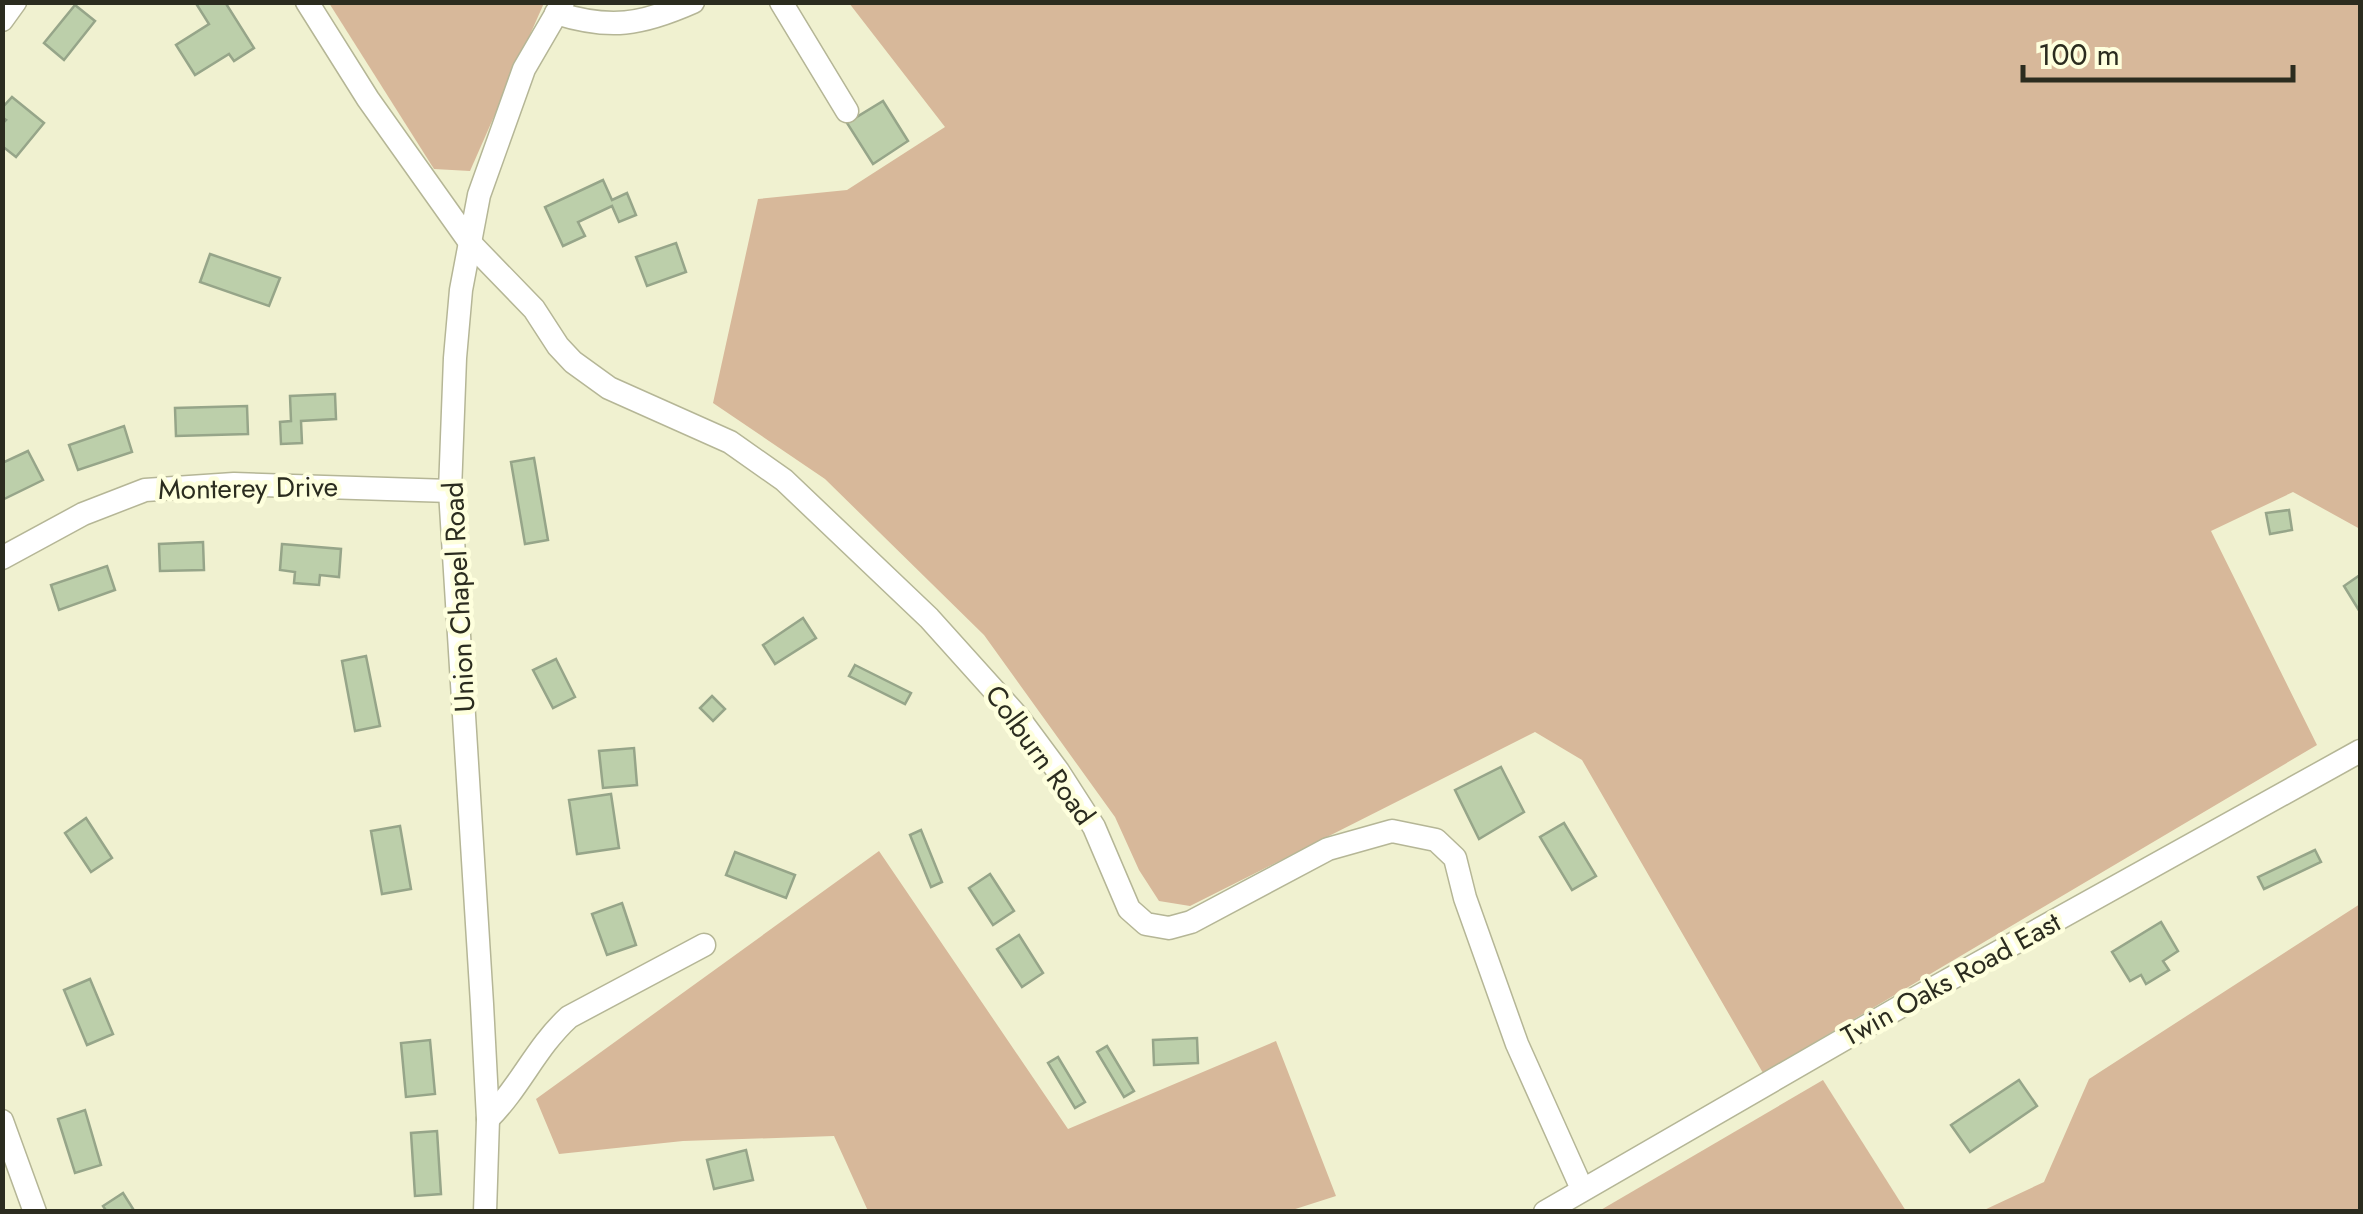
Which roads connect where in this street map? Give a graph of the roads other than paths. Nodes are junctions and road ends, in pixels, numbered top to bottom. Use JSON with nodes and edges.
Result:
{"nodes":[{"id":1,"x":15,"y":2,"type":"edge"},
{"id":2,"x":307,"y":2,"type":"edge"},
{"id":3,"x":692,"y":2,"type":"edge"},
{"id":4,"x":781,"y":2,"type":"edge"},
{"id":5,"x":559,"y":8,"type":"edge"},
{"id":6,"x":2,"y":20,"type":"edge"},
{"id":7,"x":847,"y":111,"type":"dead end"},
{"id":8,"x":471,"y":244,"type":"junction"},
{"id":9,"x":450,"y":491,"type":"junction"},
{"id":10,"x":2,"y":558,"type":"edge"},
{"id":11,"x":2360,"y":752,"type":"edge"},
{"id":12,"x":704,"y":945,"type":"dead end"},
{"id":13,"x":488,"y":1119,"type":"junction"},
{"id":14,"x":2,"y":1121,"type":"edge"},
{"id":15,"x":1582,"y":1189,"type":"junction"},
{"id":16,"x":35,"y":1212,"type":"edge"},
{"id":17,"x":485,"y":1212,"type":"edge"},
{"id":18,"x":1545,"y":1212,"type":"edge"}],
"edges":[{"from":1,"to":6,"type":"street"},
{"from":2,"to":8,"type":"street"},
{"from":3,"to":5,"type":"street"},
{"from":4,"to":7,"type":"street"},
{"from":5,"to":8,"type":"street","name":"Union Chapel Road"},
{"from":8,"to":9,"type":"street","name":"Union Chapel Road"},
{"from":8,"to":15,"type":"street","name":"Colburn Road"},
{"from":9,"to":10,"type":"street","name":"Monterey Drive"},
{"from":9,"to":13,"type":"street","name":"Union Chapel Road"},
{"from":11,"to":15,"type":"street","name":"Twin Oaks Road East"},
{"from":12,"to":13,"type":"street"},
{"from":13,"to":17,"type":"street","name":"Union Chapel Road"},
{"from":14,"to":16,"type":"street"},
{"from":15,"to":18,"type":"street","name":"Twin Oaks Road East"}]}
